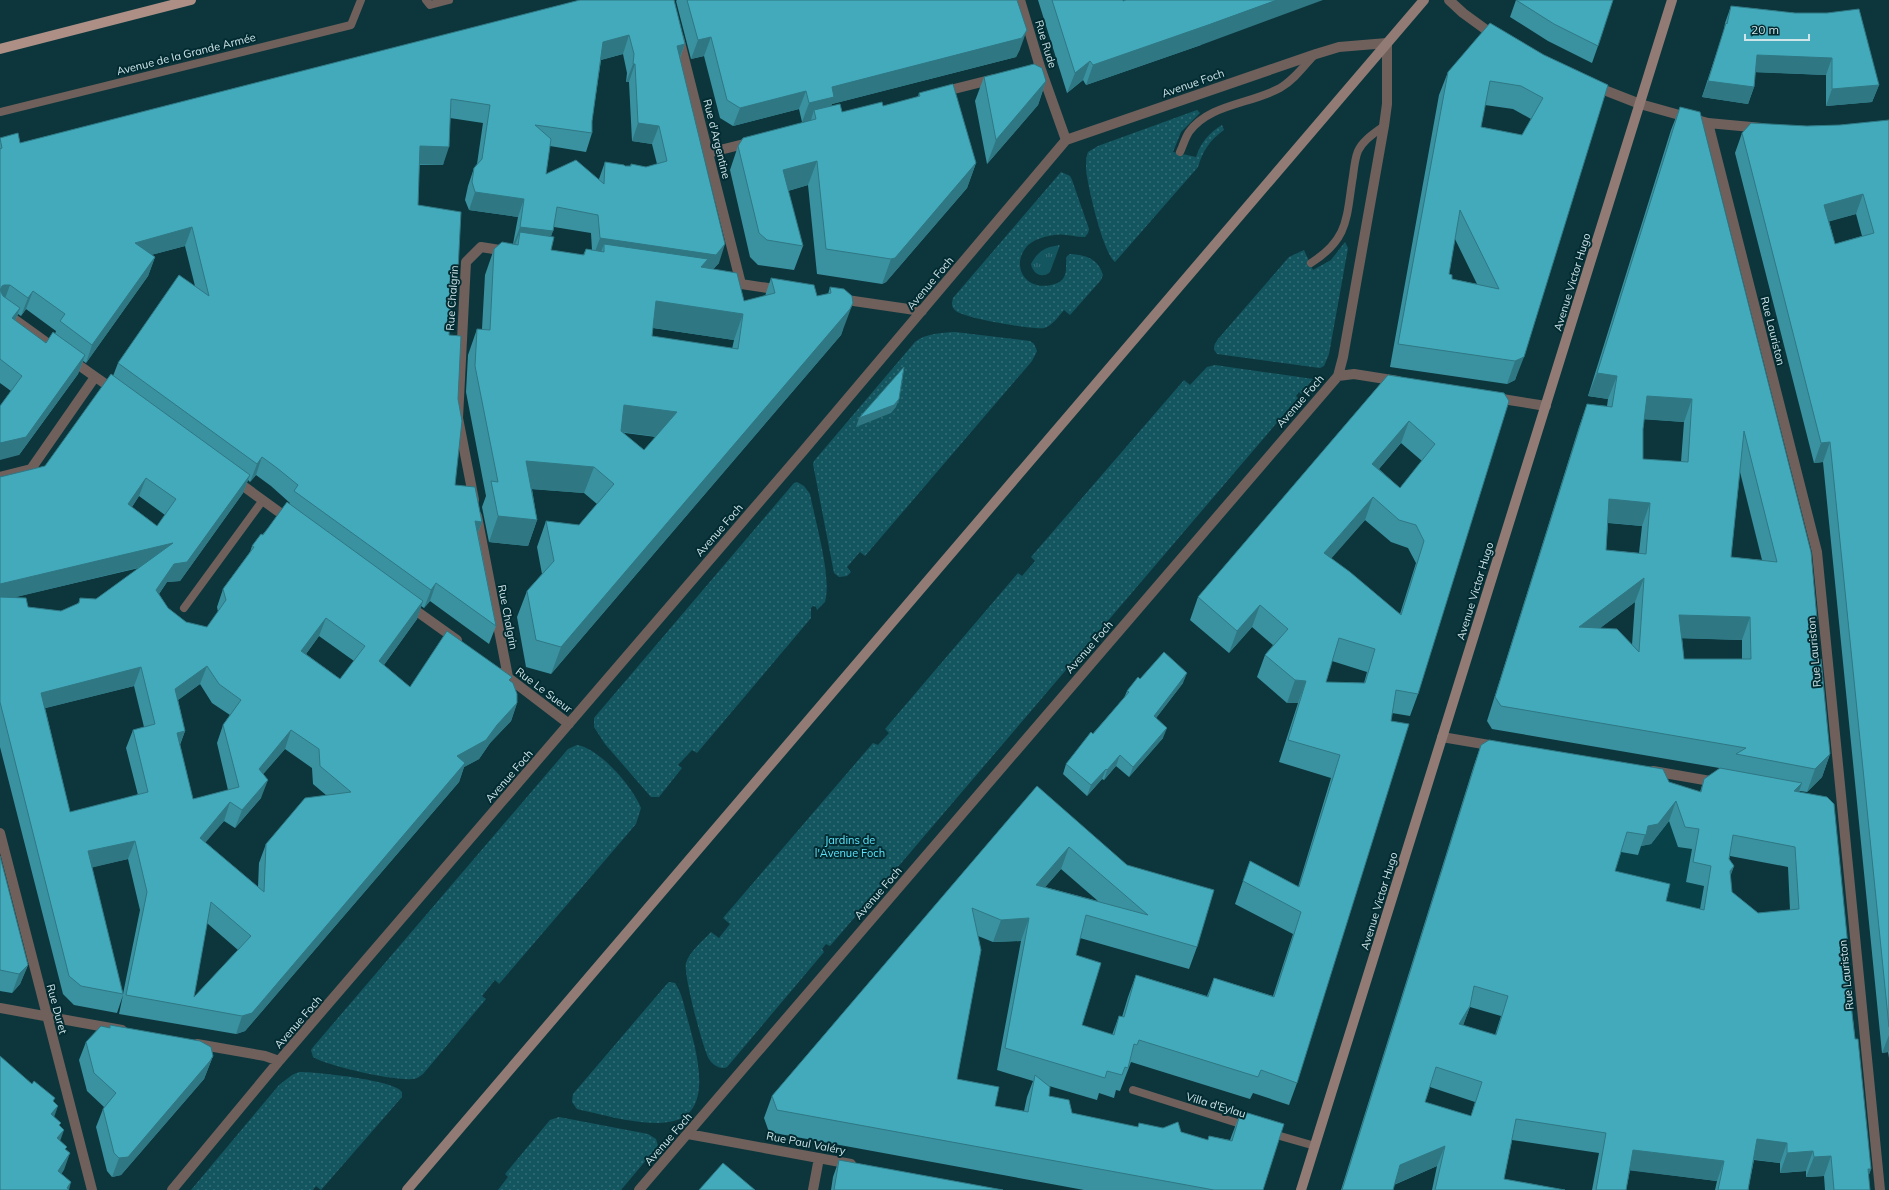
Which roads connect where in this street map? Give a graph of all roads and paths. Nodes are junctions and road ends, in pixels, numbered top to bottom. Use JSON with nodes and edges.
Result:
{"nodes":[{"id":1,"x":192,"y":0,"type":"edge"},
{"id":2,"x":361,"y":0,"type":"edge"},
{"id":3,"x":426,"y":0,"type":"edge"},
{"id":4,"x":449,"y":0,"type":"edge"},
{"id":5,"x":1020,"y":0,"type":"edge"},
{"id":6,"x":1424,"y":0,"type":"edge"},
{"id":7,"x":1449,"y":0,"type":"edge"},
{"id":8,"x":1672,"y":0,"type":"edge"},
{"id":9,"x":677,"y":31,"type":"edge"},
{"id":10,"x":1503,"y":41,"type":"edge"},
{"id":11,"x":1387,"y":43,"type":"junction"},
{"id":12,"x":0,"y":49,"type":"edge"},
{"id":13,"x":1316,"y":54,"type":"junction"},
{"id":14,"x":1040,"y":67,"type":"junction"},
{"id":15,"x":1029,"y":70,"type":"edge"},
{"id":16,"x":1008,"y":75,"type":"edge"},
{"id":17,"x":1584,"y":82,"type":"edge"},
{"id":18,"x":932,"y":95,"type":"edge"},
{"id":19,"x":1640,"y":104,"type":"junction"},
{"id":20,"x":0,"y":112,"type":"edge"},
{"id":21,"x":1708,"y":123,"type":"junction"},
{"id":22,"x":1384,"y":126,"type":"junction"},
{"id":23,"x":1772,"y":128,"type":"edge"},
{"id":24,"x":765,"y":138,"type":"edge"},
{"id":25,"x":1066,"y":140,"type":"junction"},
{"id":26,"x":1180,"y":152,"type":"dead end"},
{"id":27,"x":708,"y":153,"type":"junction"},
{"id":28,"x":512,"y":252,"type":"edge"},
{"id":29,"x":1311,"y":263,"type":"dead end"},
{"id":30,"x":717,"y":281,"type":"edge"},
{"id":31,"x":741,"y":284,"type":"junction"},
{"id":32,"x":790,"y":292,"type":"edge"},
{"id":33,"x":828,"y":297,"type":"edge"},
{"id":34,"x":0,"y":309,"type":"edge"},
{"id":35,"x":922,"y":311,"type":"junction"},
{"id":36,"x":1338,"y":376,"type":"junction"},
{"id":37,"x":95,"y":377,"type":"junction"},
{"id":38,"x":1407,"y":383,"type":"edge"},
{"id":39,"x":1484,"y":396,"type":"edge"},
{"id":40,"x":123,"y":397,"type":"edge"},
{"id":41,"x":1546,"y":406,"type":"junction"},
{"id":42,"x":225,"y":472,"type":"edge"},
{"id":43,"x":0,"y":477,"type":"edge"},
{"id":44,"x":263,"y":500,"type":"junction"},
{"id":45,"x":302,"y":528,"type":"edge"},
{"id":46,"x":399,"y":598,"type":"edge"},
{"id":47,"x":184,"y":608,"type":"dead end"},
{"id":48,"x":465,"y":646,"type":"edge"},
{"id":49,"x":495,"y":668,"type":"edge"},
{"id":50,"x":508,"y":677,"type":"junction"},
{"id":51,"x":569,"y":724,"type":"junction"},
{"id":52,"x":1442,"y":737,"type":"junction"},
{"id":53,"x":1505,"y":748,"type":"edge"},
{"id":54,"x":1641,"y":769,"type":"edge"},
{"id":55,"x":1728,"y":784,"type":"edge"},
{"id":56,"x":0,"y":833,"type":"edge"},
{"id":57,"x":0,"y":1008,"type":"edge"},
{"id":58,"x":47,"y":1016,"type":"junction"},
{"id":59,"x":129,"y":1031,"type":"edge"},
{"id":60,"x":189,"y":1042,"type":"edge"},
{"id":61,"x":279,"y":1061,"type":"junction"},
{"id":62,"x":1133,"y":1090,"type":"dead end"},
{"id":63,"x":688,"y":1134,"type":"junction"},
{"id":64,"x":1315,"y":1146,"type":"junction"},
{"id":65,"x":819,"y":1158,"type":"junction"},
{"id":66,"x":858,"y":1165,"type":"edge"},
{"id":67,"x":92,"y":1190,"type":"edge"},
{"id":68,"x":172,"y":1190,"type":"edge"},
{"id":69,"x":407,"y":1190,"type":"edge"},
{"id":70,"x":640,"y":1190,"type":"edge"},
{"id":71,"x":813,"y":1190,"type":"edge"},
{"id":72,"x":1301,"y":1190,"type":"edge"},
{"id":73,"x":1880,"y":1190,"type":"edge"}],
"edges":[{"from":1,"to":12,"type":"main road"},
{"from":2,"to":20,"type":"lane","name":"Avenue de la Grande Armée"},
{"from":3,"to":4,"type":"lane"},
{"from":5,"to":14,"type":"street","name":"Rue Rude"},
{"from":6,"to":11,"type":"main road"},
{"from":7,"to":10,"type":"street"},
{"from":8,"to":19,"type":"main road","name":"Avenue Victor Hugo"},
{"from":9,"to":27,"type":"street","name":"Rue d'Argentine"},
{"from":11,"to":13,"type":"street","name":"Avenue Foch"},
{"from":11,"to":22,"type":"street","name":"Avenue Foch"},
{"from":11,"to":69,"type":"main road"},
{"from":13,"to":25,"type":"street","name":"Avenue Foch"},
{"from":13,"to":26,"type":"lane"},
{"from":14,"to":15,"type":"street"},
{"from":14,"to":25,"type":"street","name":"Rue Rude"},
{"from":16,"to":18,"type":"street"},
{"from":17,"to":19,"type":"street"},
{"from":19,"to":21,"type":"street"},
{"from":19,"to":41,"type":"main road","name":"Avenue Victor Hugo"},
{"from":21,"to":23,"type":"street"},
{"from":21,"to":73,"type":"street","name":"Rue Lauriston"},
{"from":22,"to":29,"type":"lane"},
{"from":22,"to":36,"type":"street","name":"Avenue Foch"},
{"from":24,"to":27,"type":"street"},
{"from":25,"to":35,"type":"street","name":"Avenue Foch"},
{"from":27,"to":31,"type":"street","name":"Rue d'Argentine"},
{"from":28,"to":50,"type":"street","name":"Rue Chalgrin"},
{"from":30,"to":31,"type":"street"},
{"from":31,"to":32,"type":"street"},
{"from":33,"to":35,"type":"street"},
{"from":34,"to":37,"type":"street"},
{"from":35,"to":51,"type":"street","name":"Avenue Foch"},
{"from":36,"to":38,"type":"street"},
{"from":36,"to":63,"type":"street","name":"Avenue Foch"},
{"from":37,"to":40,"type":"street"},
{"from":37,"to":43,"type":"street"},
{"from":39,"to":41,"type":"street"},
{"from":41,"to":52,"type":"main road","name":"Avenue Victor Hugo"},
{"from":42,"to":44,"type":"street"},
{"from":44,"to":45,"type":"street"},
{"from":44,"to":47,"type":"lane"},
{"from":46,"to":48,"type":"street"},
{"from":49,"to":50,"type":"street","name":"Rue Le Sueur"},
{"from":50,"to":51,"type":"street","name":"Rue Le Sueur"},
{"from":51,"to":61,"type":"street","name":"Avenue Foch"},
{"from":52,"to":53,"type":"street"},
{"from":52,"to":64,"type":"main road","name":"Avenue Victor Hugo"},
{"from":54,"to":55,"type":"street"},
{"from":56,"to":58,"type":"street","name":"Rue Duret"},
{"from":57,"to":58,"type":"street"},
{"from":58,"to":59,"type":"street"},
{"from":58,"to":67,"type":"street","name":"Rue Duret"},
{"from":60,"to":61,"type":"street"},
{"from":61,"to":68,"type":"street","name":"Avenue Foch"},
{"from":62,"to":64,"type":"lane","name":"Villa d'Eylau"},
{"from":63,"to":65,"type":"street","name":"Rue Paul Valéry"},
{"from":63,"to":70,"type":"street","name":"Avenue Foch"},
{"from":64,"to":72,"type":"main road","name":"Avenue Victor Hugo"},
{"from":65,"to":66,"type":"street","name":"Rue Paul Valéry"},
{"from":65,"to":71,"type":"street"}]}
